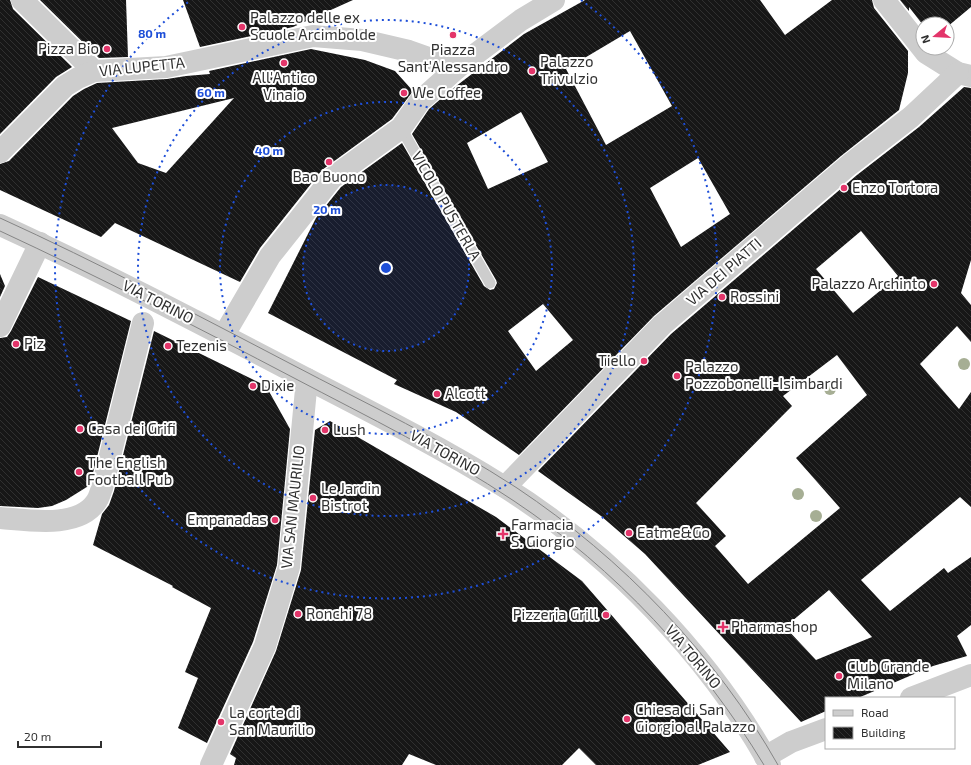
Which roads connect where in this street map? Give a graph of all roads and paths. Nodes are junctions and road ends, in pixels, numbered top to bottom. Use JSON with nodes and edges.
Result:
{"nodes":[{"id":1,"x":22,"y":0,"type":"edge"},
{"id":2,"x":554,"y":0,"type":"edge"},
{"id":3,"x":884,"y":0,"type":"edge"},
{"id":4,"x":457,"y":68,"type":"junction"},
{"id":5,"x":94,"y":72,"type":"junction"},
{"id":6,"x":964,"y":74,"type":"edge"},
{"id":7,"x":401,"y":128,"type":"junction"},
{"id":8,"x":0,"y":152,"type":"edge"},
{"id":9,"x":0,"y":225,"type":"edge"},
{"id":10,"x":40,"y":243,"type":"junction"},
{"id":11,"x":490,"y":284,"type":"dead end"},
{"id":12,"x":143,"y":323,"type":"dead end"},
{"id":13,"x":0,"y":326,"type":"edge"},
{"id":14,"x":224,"y":335,"type":"junction"},
{"id":15,"x":306,"y":379,"type":"junction"},
{"id":16,"x":505,"y":487,"type":"junction"},
{"id":17,"x":0,"y":518,"type":"edge"},
{"id":18,"x":971,"y":675,"type":"edge"},
{"id":19,"x":914,"y":697,"type":"edge"},
{"id":20,"x":825,"y":729,"type":"edge"},
{"id":21,"x":767,"y":761,"type":"edge"},
{"id":22,"x":211,"y":765,"type":"edge"}],
"edges":[{"from":1,"to":5,"type":"street"},
{"from":2,"to":4,"type":"street"},
{"from":3,"to":6,"type":"street"},
{"from":4,"to":5,"type":"street","name":"VIA LUPETTA"},
{"from":4,"to":7,"type":"street"},
{"from":5,"to":8,"type":"street","name":"VIA LUPETTA"},
{"from":6,"to":16,"type":"street","name":"VIA DEI PIATTI"},
{"from":7,"to":11,"type":"lane","name":"VICOLO PUSTERLA"},
{"from":7,"to":14,"type":"street"},
{"from":9,"to":10,"type":"street","name":"VIA TORINO"},
{"from":10,"to":13,"type":"street"},
{"from":10,"to":14,"type":"street","name":"VIA TORINO"},
{"from":12,"to":17,"type":"street"},
{"from":14,"to":15,"type":"street","name":"VIA TORINO"},
{"from":15,"to":16,"type":"street","name":"VIA TORINO"},
{"from":15,"to":22,"type":"street","name":"VIA SAN MAURILIO"},
{"from":16,"to":21,"type":"street","name":"VIA TORINO"},
{"from":18,"to":19,"type":"street"},
{"from":20,"to":21,"type":"street"}]}
